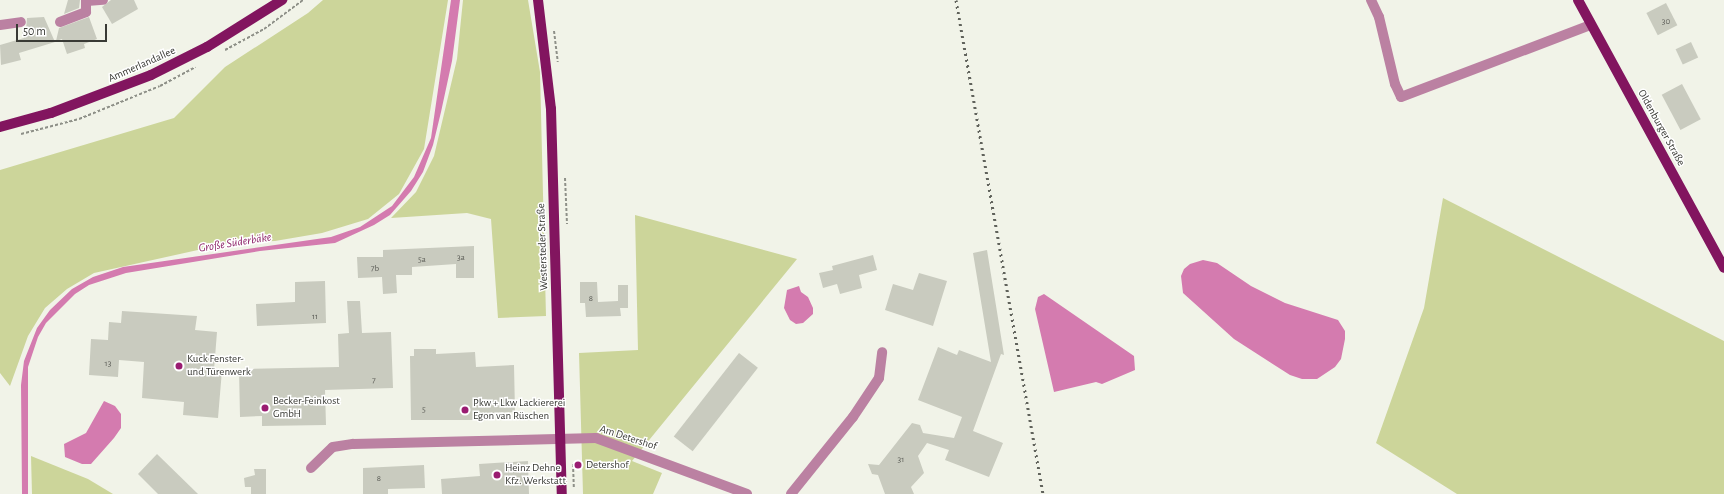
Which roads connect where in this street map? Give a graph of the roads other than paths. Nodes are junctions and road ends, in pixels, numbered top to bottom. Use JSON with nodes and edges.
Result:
{"nodes":[{"id":1,"x":103,"y":0,"type":"edge"},
{"id":2,"x":282,"y":0,"type":"edge"},
{"id":3,"x":538,"y":0,"type":"edge"},
{"id":4,"x":1371,"y":0,"type":"edge"},
{"id":5,"x":1578,"y":0,"type":"edge"},
{"id":6,"x":87,"y":1,"type":"edge"},
{"id":7,"x":20,"y":22,"type":"dead end"},
{"id":8,"x":60,"y":22,"type":"dead end"},
{"id":9,"x":1591,"y":24,"type":"junction"},
{"id":10,"x":0,"y":25,"type":"edge"},
{"id":11,"x":0,"y":127,"type":"edge"},
{"id":12,"x":1724,"y":268,"type":"edge"},
{"id":13,"x":882,"y":352,"type":"dead end"},
{"id":14,"x":561,"y":439,"type":"junction"},
{"id":15,"x":311,"y":468,"type":"dead end"},
{"id":16,"x":562,"y":494,"type":"edge"},
{"id":17,"x":747,"y":494,"type":"edge"},
{"id":18,"x":791,"y":494,"type":"edge"}],
"edges":[{"from":1,"to":6,"type":"street"},
{"from":2,"to":11,"type":"main road","name":"Ammerlandallee"},
{"from":3,"to":14,"type":"main road","name":"Westersteder Straße"},
{"from":4,"to":9,"type":"street"},
{"from":5,"to":9,"type":"main road","name":"Oldenburger Straße"},
{"from":6,"to":8,"type":"street"},
{"from":7,"to":10,"type":"street"},
{"from":9,"to":12,"type":"main road","name":"Oldenburger Straße"},
{"from":13,"to":18,"type":"street"},
{"from":14,"to":15,"type":"street","name":"Am Detershof"},
{"from":14,"to":16,"type":"main road","name":"Westersteder Straße"},
{"from":14,"to":17,"type":"street","name":"Am Detershof"}]}
